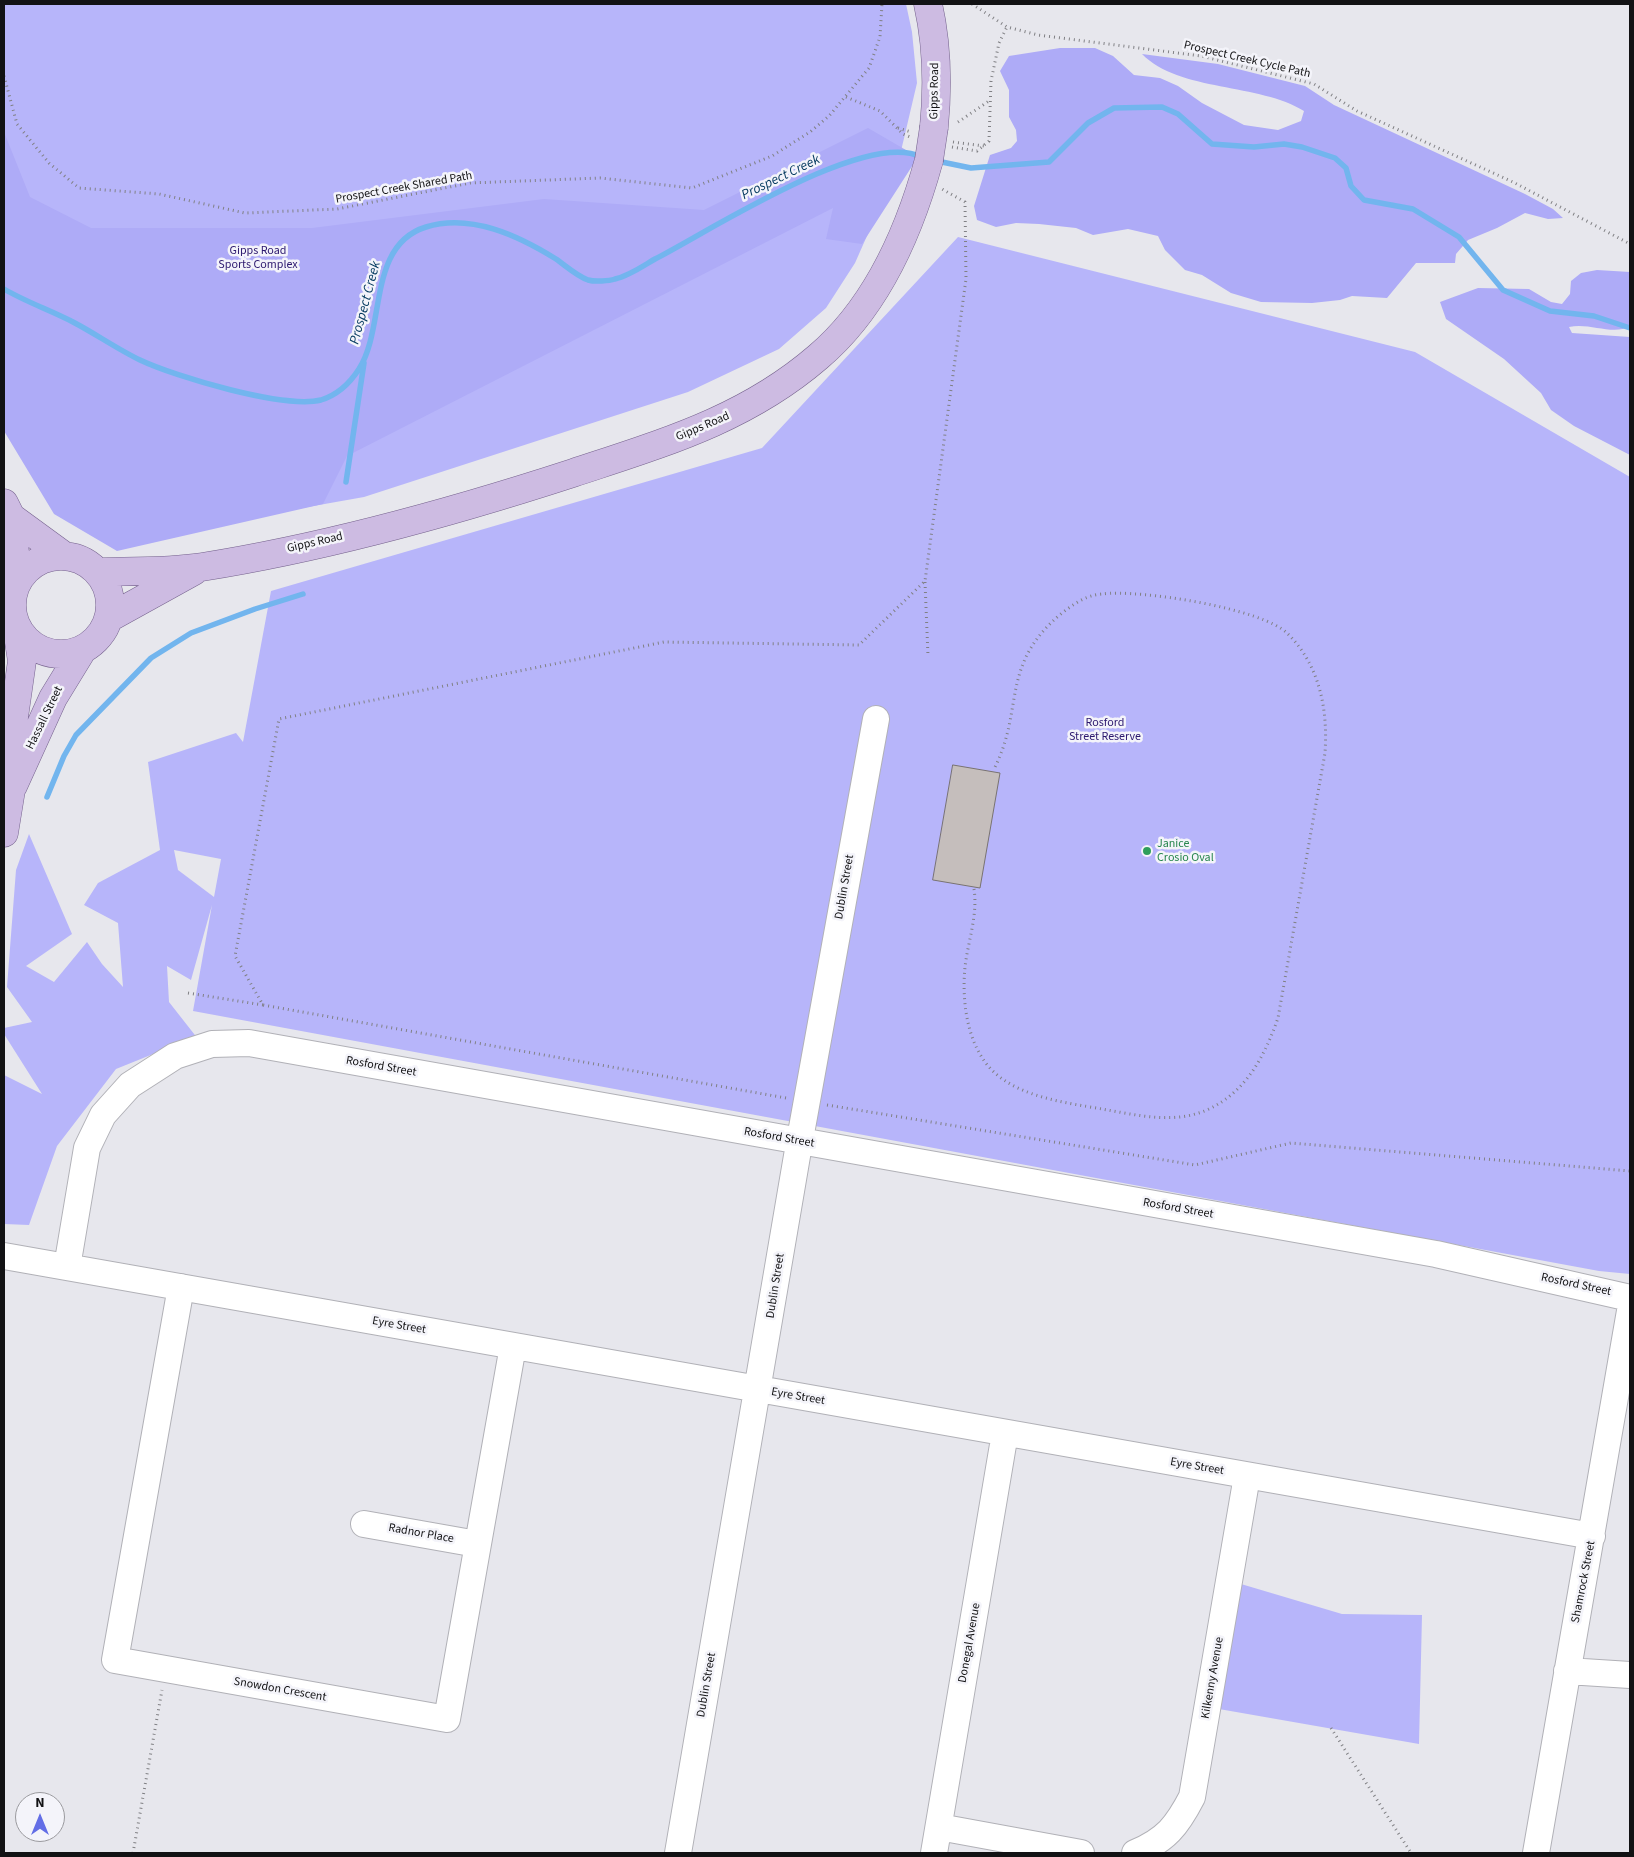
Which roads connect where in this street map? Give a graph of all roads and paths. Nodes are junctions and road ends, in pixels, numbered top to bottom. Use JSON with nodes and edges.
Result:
{"nodes":[{"id":1,"x":882,"y":4,"type":"edge"},
{"id":2,"x":928,"y":4,"type":"edge"},
{"id":3,"x":972,"y":4,"type":"edge"},
{"id":4,"x":1008,"y":27,"type":"junction"},
{"id":5,"x":4,"y":76,"type":"edge"},
{"id":6,"x":846,"y":97,"type":"junction"},
{"id":7,"x":990,"y":101,"type":"junction"},
{"id":8,"x":945,"y":126,"type":"junction"},
{"id":9,"x":897,"y":128,"type":"dead end"},
{"id":10,"x":985,"y":146,"type":"dead end"},
{"id":11,"x":931,"y":188,"type":"junction"},
{"id":12,"x":1630,"y":244,"type":"edge"},
{"id":13,"x":8,"y":510,"type":"edge"},
{"id":14,"x":63,"y":556,"type":"junction"},
{"id":15,"x":200,"y":567,"type":"junction"},
{"id":16,"x":98,"y":572,"type":"junction"},
{"id":17,"x":18,"y":580,"type":"junction"},
{"id":18,"x":925,"y":581,"type":"junction"},
{"id":19,"x":109,"y":618,"type":"junction"},
{"id":20,"x":17,"y":629,"type":"junction"},
{"id":21,"x":83,"y":649,"type":"junction"},
{"id":22,"x":928,"y":656,"type":"dead end"},
{"id":23,"x":876,"y":719,"type":"dead end"},
{"id":24,"x":994,"y":769,"type":"dead end"},
{"id":25,"x":12,"y":790,"type":"junction"},
{"id":26,"x":4,"y":833,"type":"edge"},
{"id":27,"x":974,"y":889,"type":"dead end"},
{"id":28,"x":188,"y":993,"type":"dead end"},
{"id":29,"x":263,"y":1005,"type":"junction"},
{"id":30,"x":807,"y":1102,"type":"junction"},
{"id":31,"x":800,"y":1142,"type":"junction"},
{"id":32,"x":1630,"y":1171,"type":"edge"},
{"id":33,"x":4,"y":1256,"type":"edge"},
{"id":34,"x":67,"y":1267,"type":"junction"},
{"id":35,"x":181,"y":1287,"type":"junction"},
{"id":36,"x":1630,"y":1298,"type":"edge"},
{"id":37,"x":1630,"y":1311,"type":"edge"},
{"id":38,"x":513,"y":1346,"type":"junction"},
{"id":39,"x":758,"y":1390,"type":"junction"},
{"id":40,"x":1005,"y":1432,"type":"junction"},
{"id":41,"x":1248,"y":1476,"type":"junction"},
{"id":42,"x":364,"y":1524,"type":"dead end"},
{"id":43,"x":1592,"y":1536,"type":"junction"},
{"id":44,"x":477,"y":1544,"type":"junction"},
{"id":45,"x":165,"y":1669,"type":"junction"},
{"id":46,"x":1567,"y":1671,"type":"junction"},
{"id":47,"x":1630,"y":1675,"type":"edge"},
{"id":48,"x":1331,"y":1728,"type":"dead end"},
{"id":49,"x":939,"y":1827,"type":"junction"},
{"id":50,"x":133,"y":1853,"type":"edge"},
{"id":51,"x":678,"y":1853,"type":"edge"},
{"id":52,"x":934,"y":1853,"type":"edge"},
{"id":53,"x":1081,"y":1853,"type":"edge"},
{"id":54,"x":1135,"y":1853,"type":"edge"},
{"id":55,"x":1411,"y":1853,"type":"edge"},
{"id":56,"x":1536,"y":1853,"type":"edge"}],
"edges":[{"from":1,"to":6,"type":"path","name":"Prospect Creek Shared Path"},
{"from":2,"to":8,"type":"main road","name":"Gipps Road"},
{"from":3,"to":4,"type":"path","name":"Prospect Creek Cycle Path"},
{"from":4,"to":7,"type":"path"},
{"from":4,"to":12,"type":"path","name":"Prospect Creek Cycle Path"},
{"from":5,"to":6,"type":"path","name":"Prospect Creek Shared Path"},
{"from":6,"to":9,"type":"path"},
{"from":7,"to":8,"type":"path"},
{"from":7,"to":10,"type":"path"},
{"from":8,"to":11,"type":"main road","name":"Gipps Road","bridge":true},
{"from":11,"to":15,"type":"main road","name":"Gipps Road"},
{"from":11,"to":18,"type":"path"},
{"from":13,"to":14,"type":"main road"},
{"from":13,"to":17,"type":"main road"},
{"from":14,"to":16,"type":"main road"},
{"from":14,"to":17,"type":"main road"},
{"from":15,"to":16,"type":"main road","name":"Gipps Road"},
{"from":15,"to":19,"type":"main road","name":"Gipps Road"},
{"from":16,"to":19,"type":"main road"},
{"from":17,"to":20,"type":"main road"},
{"from":18,"to":22,"type":"path"},
{"from":18,"to":29,"type":"path"},
{"from":19,"to":21,"type":"main road"},
{"from":20,"to":21,"type":"main road"},
{"from":20,"to":25,"type":"main road","name":"Hassall Street"},
{"from":21,"to":25,"type":"main road","name":"Hassall Street"},
{"from":23,"to":30,"type":"street","name":"Dublin Street"},
{"from":24,"to":27,"type":"path"},
{"from":25,"to":26,"type":"main road","name":"Hassall Street"},
{"from":28,"to":29,"type":"path"},
{"from":29,"to":30,"type":"path"},
{"from":30,"to":31,"type":"street","name":"Dublin Street"},
{"from":30,"to":32,"type":"path"},
{"from":31,"to":34,"type":"street","name":"Rosford Street"},
{"from":31,"to":36,"type":"street","name":"Rosford Street"},
{"from":31,"to":39,"type":"street","name":"Dublin Street"},
{"from":33,"to":34,"type":"street","name":"Eyre Street"},
{"from":34,"to":35,"type":"street","name":"Eyre Street"},
{"from":35,"to":38,"type":"street","name":"Eyre Street"},
{"from":35,"to":45,"type":"street","name":"Snowdon Crescent"},
{"from":37,"to":43,"type":"street","name":"Shamrock Street"},
{"from":38,"to":39,"type":"street","name":"Eyre Street"},
{"from":38,"to":44,"type":"street","name":"Snowdon Crescent"},
{"from":39,"to":40,"type":"street","name":"Eyre Street"},
{"from":39,"to":51,"type":"street","name":"Dublin Street"},
{"from":40,"to":41,"type":"street","name":"Eyre Street"},
{"from":40,"to":49,"type":"street","name":"Donegal Avenue"},
{"from":41,"to":43,"type":"street","name":"Eyre Street"},
{"from":41,"to":54,"type":"street","name":"Kilkenny Avenue"},
{"from":42,"to":44,"type":"street","name":"Radnor Place"},
{"from":43,"to":46,"type":"street","name":"Shamrock Street"},
{"from":44,"to":45,"type":"street","name":"Snowdon Crescent"},
{"from":45,"to":50,"type":"path"},
{"from":46,"to":47,"type":"street"},
{"from":46,"to":56,"type":"street","name":"Shamrock Street"},
{"from":48,"to":55,"type":"path"},
{"from":49,"to":52,"type":"street","name":"Donegal Avenue"},
{"from":49,"to":53,"type":"street"}]}
